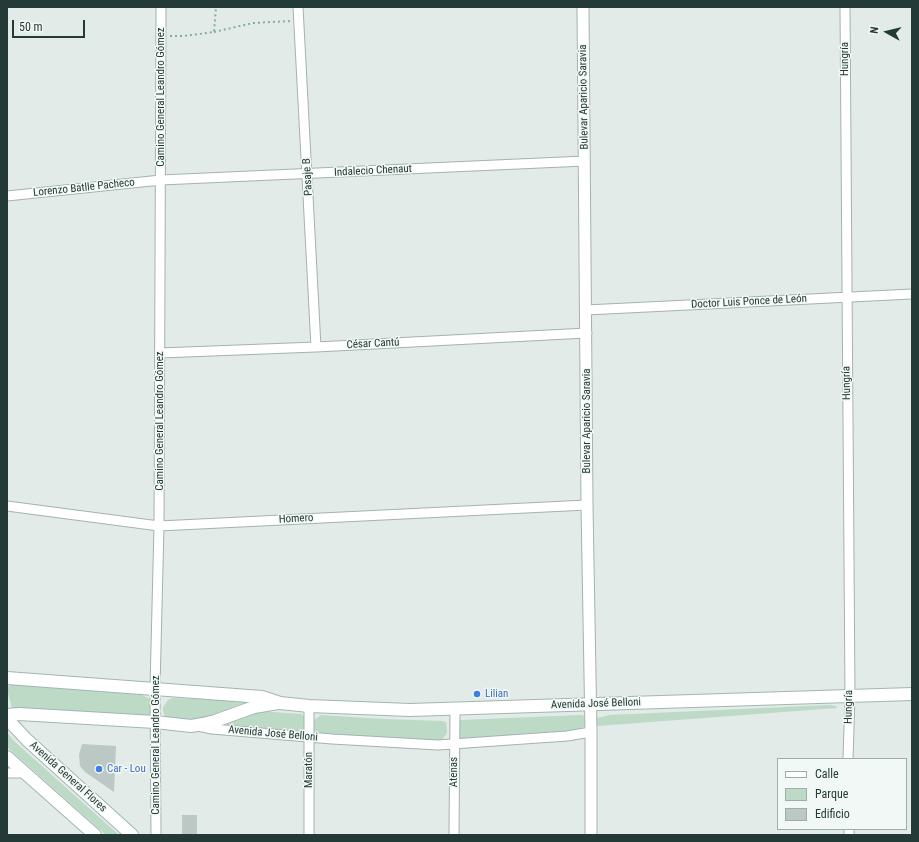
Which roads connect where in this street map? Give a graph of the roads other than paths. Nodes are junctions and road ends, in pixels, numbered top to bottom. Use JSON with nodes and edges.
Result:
{"nodes":[{"id":1,"x":161,"y":7,"type":"edge"},
{"id":2,"x":298,"y":7,"type":"edge"},
{"id":3,"x":583,"y":7,"type":"edge"},
{"id":4,"x":845,"y":7,"type":"edge"},
{"id":5,"x":584,"y":161,"type":"junction"},
{"id":6,"x":308,"y":174,"type":"junction"},
{"id":7,"x":161,"y":180,"type":"junction"},
{"id":8,"x":7,"y":196,"type":"edge"},
{"id":9,"x":912,"y":294,"type":"edge"},
{"id":10,"x":846,"y":298,"type":"junction"},
{"id":11,"x":586,"y":310,"type":"junction"},
{"id":12,"x":587,"y":333,"type":"junction"},
{"id":13,"x":316,"y":347,"type":"junction"},
{"id":14,"x":160,"y":353,"type":"junction"},
{"id":15,"x":587,"y":505,"type":"junction"},
{"id":16,"x":7,"y":506,"type":"edge"},
{"id":17,"x":159,"y":526,"type":"junction"},
{"id":18,"x":7,"y":678,"type":"edge"},
{"id":19,"x":155,"y":688,"type":"junction"},
{"id":20,"x":912,"y":694,"type":"edge"},
{"id":21,"x":850,"y":696,"type":"junction"},
{"id":22,"x":280,"y":703,"type":"junction"},
{"id":23,"x":591,"y":704,"type":"junction"},
{"id":24,"x":309,"y":706,"type":"junction"},
{"id":25,"x":455,"y":709,"type":"junction"},
{"id":26,"x":7,"y":716,"type":"edge"},
{"id":27,"x":155,"y":722,"type":"junction"},
{"id":28,"x":194,"y":725,"type":"junction"},
{"id":29,"x":591,"y":732,"type":"junction"},
{"id":30,"x":309,"y":736,"type":"junction"},
{"id":31,"x":454,"y":744,"type":"junction"},
{"id":32,"x":7,"y":757,"type":"edge"},
{"id":33,"x":848,"y":758,"type":"edge"},
{"id":34,"x":26,"y":773,"type":"junction"},
{"id":35,"x":7,"y":774,"type":"edge"},
{"id":36,"x":95,"y":835,"type":"edge"},
{"id":37,"x":132,"y":835,"type":"edge"},
{"id":38,"x":156,"y":835,"type":"edge"},
{"id":39,"x":309,"y":835,"type":"edge"},
{"id":40,"x":454,"y":835,"type":"edge"},
{"id":41,"x":591,"y":835,"type":"edge"}],
"edges":[{"from":1,"to":7,"type":"street","name":"Camino General Leandro Gómez"},
{"from":2,"to":6,"type":"street","name":"Pasaje B"},
{"from":3,"to":5,"type":"street","name":"Bulevar Aparicio Saravia"},
{"from":4,"to":10,"type":"street","name":"Hungría"},
{"from":5,"to":6,"type":"street","name":"Indalecio Chenaut"},
{"from":5,"to":11,"type":"street","name":"Bulevar Aparicio Saravia"},
{"from":6,"to":7,"type":"street","name":"Indalecio Chenaut"},
{"from":6,"to":13,"type":"street","name":"Pasaje B"},
{"from":7,"to":8,"type":"street","name":"Lorenzo Batlle Pacheco"},
{"from":7,"to":14,"type":"street","name":"Camino General Leandro Gómez"},
{"from":9,"to":10,"type":"street","name":"Doctor Luis Ponce de León"},
{"from":10,"to":11,"type":"street","name":"Doctor Luis Ponce de León"},
{"from":10,"to":21,"type":"street","name":"Hungría"},
{"from":11,"to":12,"type":"street","name":"Bulevar Aparicio Saravia"},
{"from":12,"to":13,"type":"street","name":"César Cantú"},
{"from":12,"to":15,"type":"street","name":"Bulevar Aparicio Saravia"},
{"from":13,"to":14,"type":"street","name":"César Cantú"},
{"from":14,"to":17,"type":"street","name":"Camino General Leandro Gómez"},
{"from":15,"to":17,"type":"street","name":"Homero"},
{"from":15,"to":23,"type":"street","name":"Bulevar Aparicio Saravia"},
{"from":16,"to":17,"type":"street","name":"Homero"},
{"from":17,"to":19,"type":"street","name":"Camino General Leandro Gómez"},
{"from":18,"to":19,"type":"main road","name":"Avenida José Belloni"},
{"from":19,"to":22,"type":"main road","name":"Avenida José Belloni"},
{"from":19,"to":27,"type":"street","name":"Camino General Leandro Gómez"},
{"from":20,"to":21,"type":"main road","name":"Avenida José Belloni"},
{"from":21,"to":23,"type":"main road","name":"Avenida José Belloni"},
{"from":21,"to":33,"type":"street","name":"Hungría"},
{"from":22,"to":24,"type":"main road","name":"Avenida José Belloni"},
{"from":22,"to":28,"type":"main road","name":"Avenida José Belloni"},
{"from":23,"to":25,"type":"main road","name":"Avenida José Belloni"},
{"from":23,"to":29,"type":"street","name":"Bulevar Aparicio Saravia"},
{"from":24,"to":25,"type":"main road","name":"Avenida José Belloni"},
{"from":24,"to":30,"type":"street","name":"Maratón"},
{"from":25,"to":31,"type":"street","name":"Atenas"},
{"from":26,"to":27,"type":"main road","name":"Avenida José Belloni"},
{"from":26,"to":37,"type":"main road","name":"Avenida General Flores"},
{"from":27,"to":28,"type":"main road","name":"Avenida José Belloni"},
{"from":27,"to":38,"type":"street","name":"Camino General Leandro Gómez"},
{"from":28,"to":30,"type":"street","name":"Avenida José Belloni"},
{"from":29,"to":31,"type":"street","name":"Avenida José Belloni"},
{"from":29,"to":41,"type":"street","name":"Bulevar Aparicio Saravia"},
{"from":30,"to":31,"type":"street","name":"Avenida José Belloni"},
{"from":30,"to":39,"type":"street","name":"Maratón"},
{"from":31,"to":40,"type":"street","name":"Atenas"},
{"from":32,"to":34,"type":"main road"},
{"from":34,"to":35,"type":"street"},
{"from":34,"to":36,"type":"main road"}]}
